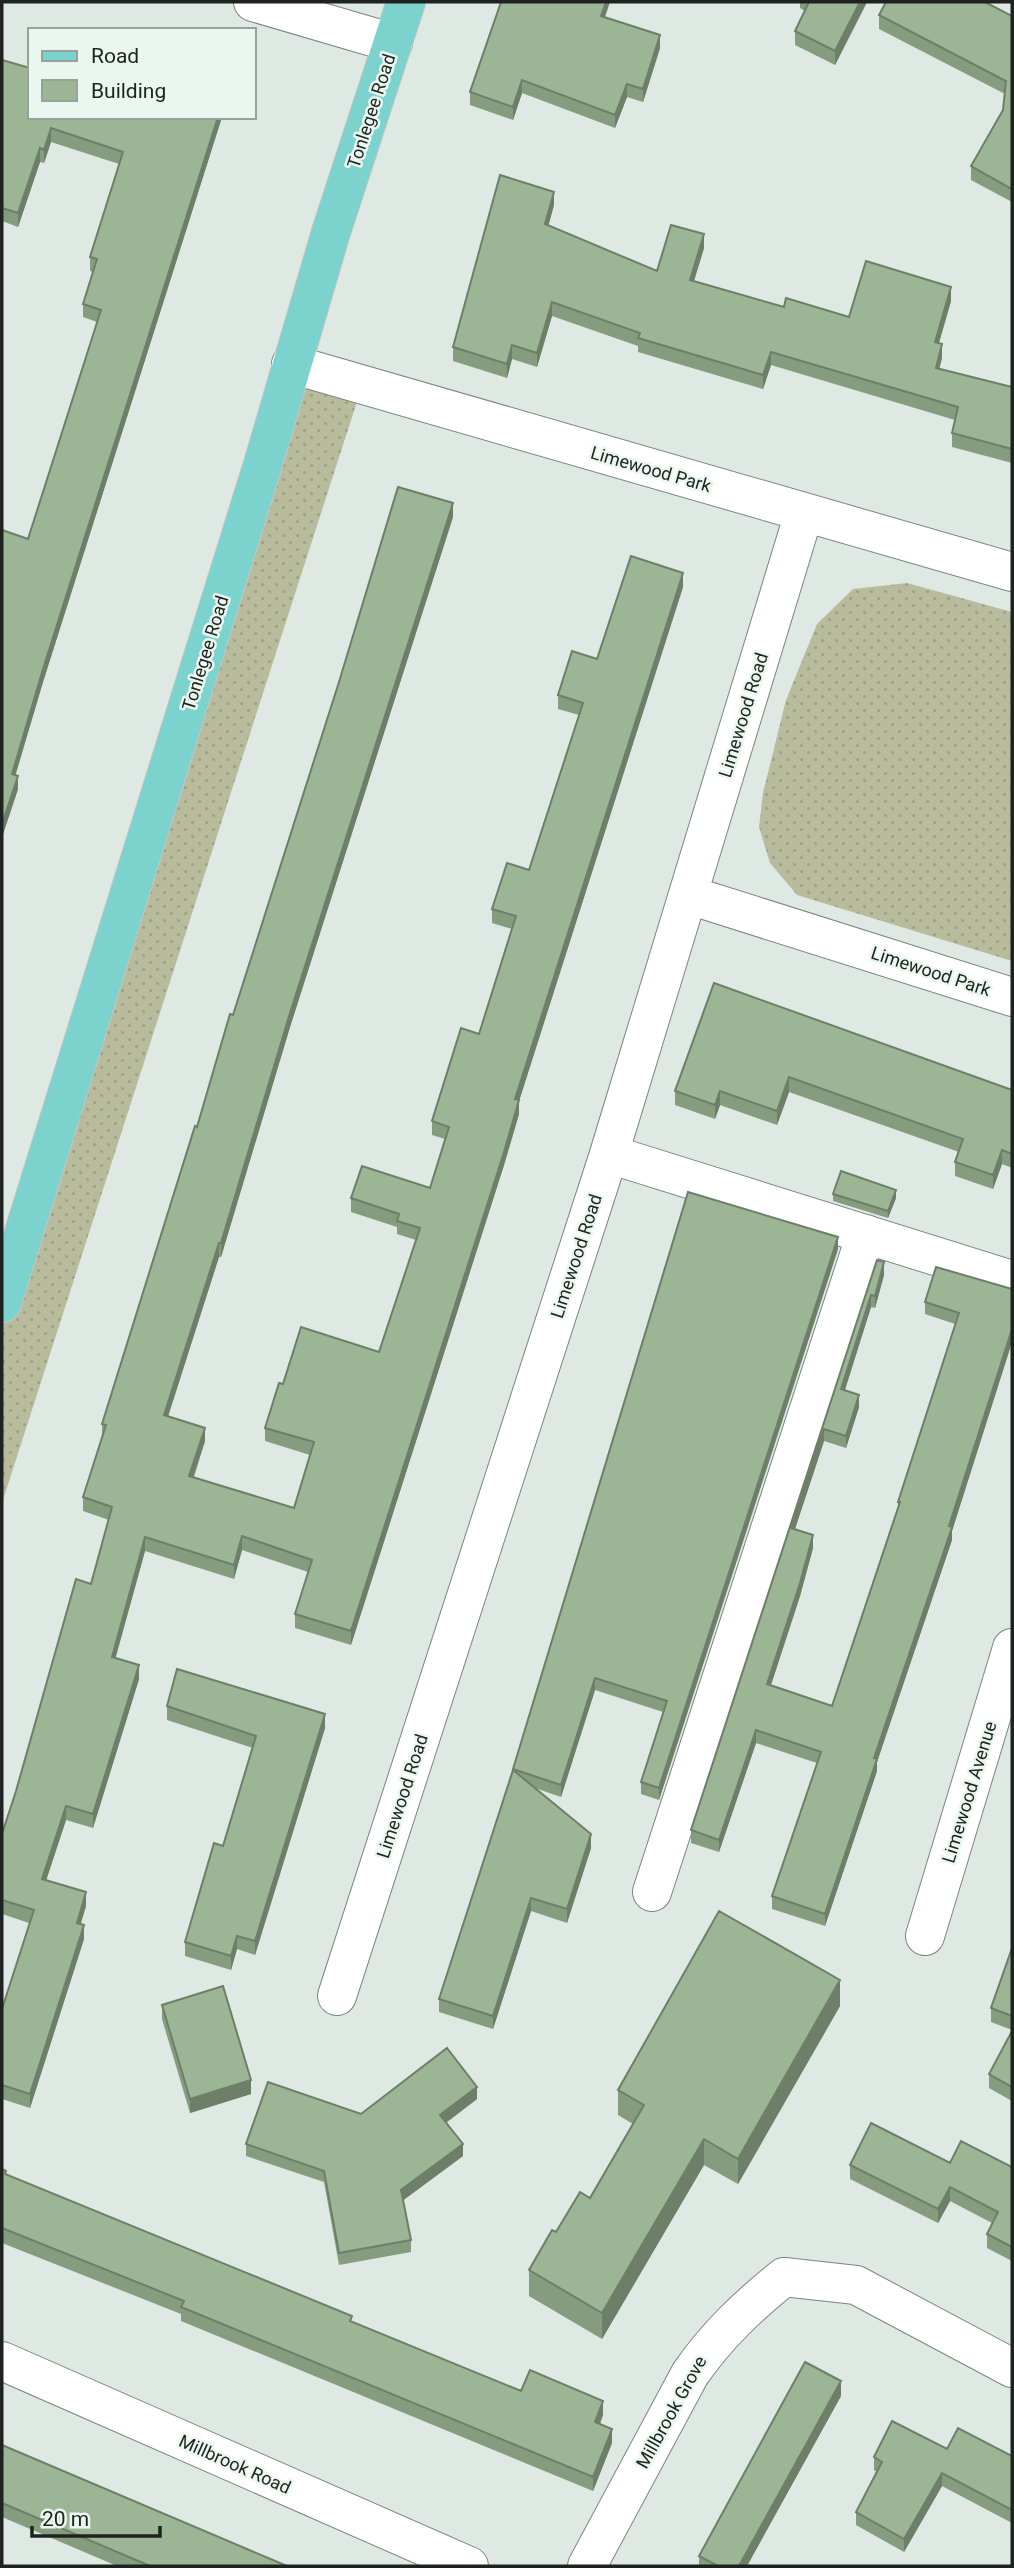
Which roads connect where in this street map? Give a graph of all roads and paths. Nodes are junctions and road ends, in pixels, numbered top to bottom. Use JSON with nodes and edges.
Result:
{"nodes":[{"id":1,"x":253,"y":2,"type":"edge"},
{"id":2,"x":406,"y":2,"type":"edge"},
{"id":3,"x":393,"y":43,"type":"junction"},
{"id":4,"x":291,"y":364,"type":"junction"},
{"id":5,"x":804,"y":513,"type":"junction"},
{"id":6,"x":1012,"y":572,"type":"edge"},
{"id":7,"x":689,"y":895,"type":"junction"},
{"id":8,"x":1012,"y":997,"type":"edge"},
{"id":9,"x":609,"y":1154,"type":"junction"},
{"id":10,"x":866,"y":1234,"type":"junction"},
{"id":11,"x":1012,"y":1280,"type":"edge"},
{"id":12,"x":2,"y":1303,"type":"edge"},
{"id":13,"x":1012,"y":1648,"type":"edge"},
{"id":14,"x":652,"y":1892,"type":"dead end"},
{"id":15,"x":925,"y":1936,"type":"dead end"},
{"id":16,"x":337,"y":1996,"type":"dead end"},
{"id":17,"x":2,"y":2361,"type":"edge"},
{"id":18,"x":1012,"y":2368,"type":"edge"},
{"id":19,"x":469,"y":2566,"type":"edge"},
{"id":20,"x":587,"y":2566,"type":"edge"}],
"edges":[{"from":1,"to":3,"type":"street"},
{"from":2,"to":3,"type":"main road","name":"Tonlegee Road"},
{"from":3,"to":4,"type":"main road","name":"Tonlegee Road"},
{"from":4,"to":5,"type":"street","name":"Limewood Park"},
{"from":4,"to":12,"type":"main road","name":"Tonlegee Road"},
{"from":5,"to":6,"type":"street","name":"Limewood Park"},
{"from":5,"to":7,"type":"street","name":"Limewood Road"},
{"from":7,"to":8,"type":"street","name":"Limewood Park"},
{"from":7,"to":9,"type":"street","name":"Limewood Road"},
{"from":9,"to":10,"type":"street"},
{"from":9,"to":16,"type":"street","name":"Limewood Road"},
{"from":10,"to":11,"type":"street"},
{"from":10,"to":14,"type":"street"},
{"from":13,"to":15,"type":"street","name":"Limewood Avenue"},
{"from":17,"to":19,"type":"street","name":"Millbrook Road"},
{"from":18,"to":20,"type":"street","name":"Millbrook Grove"}]}
